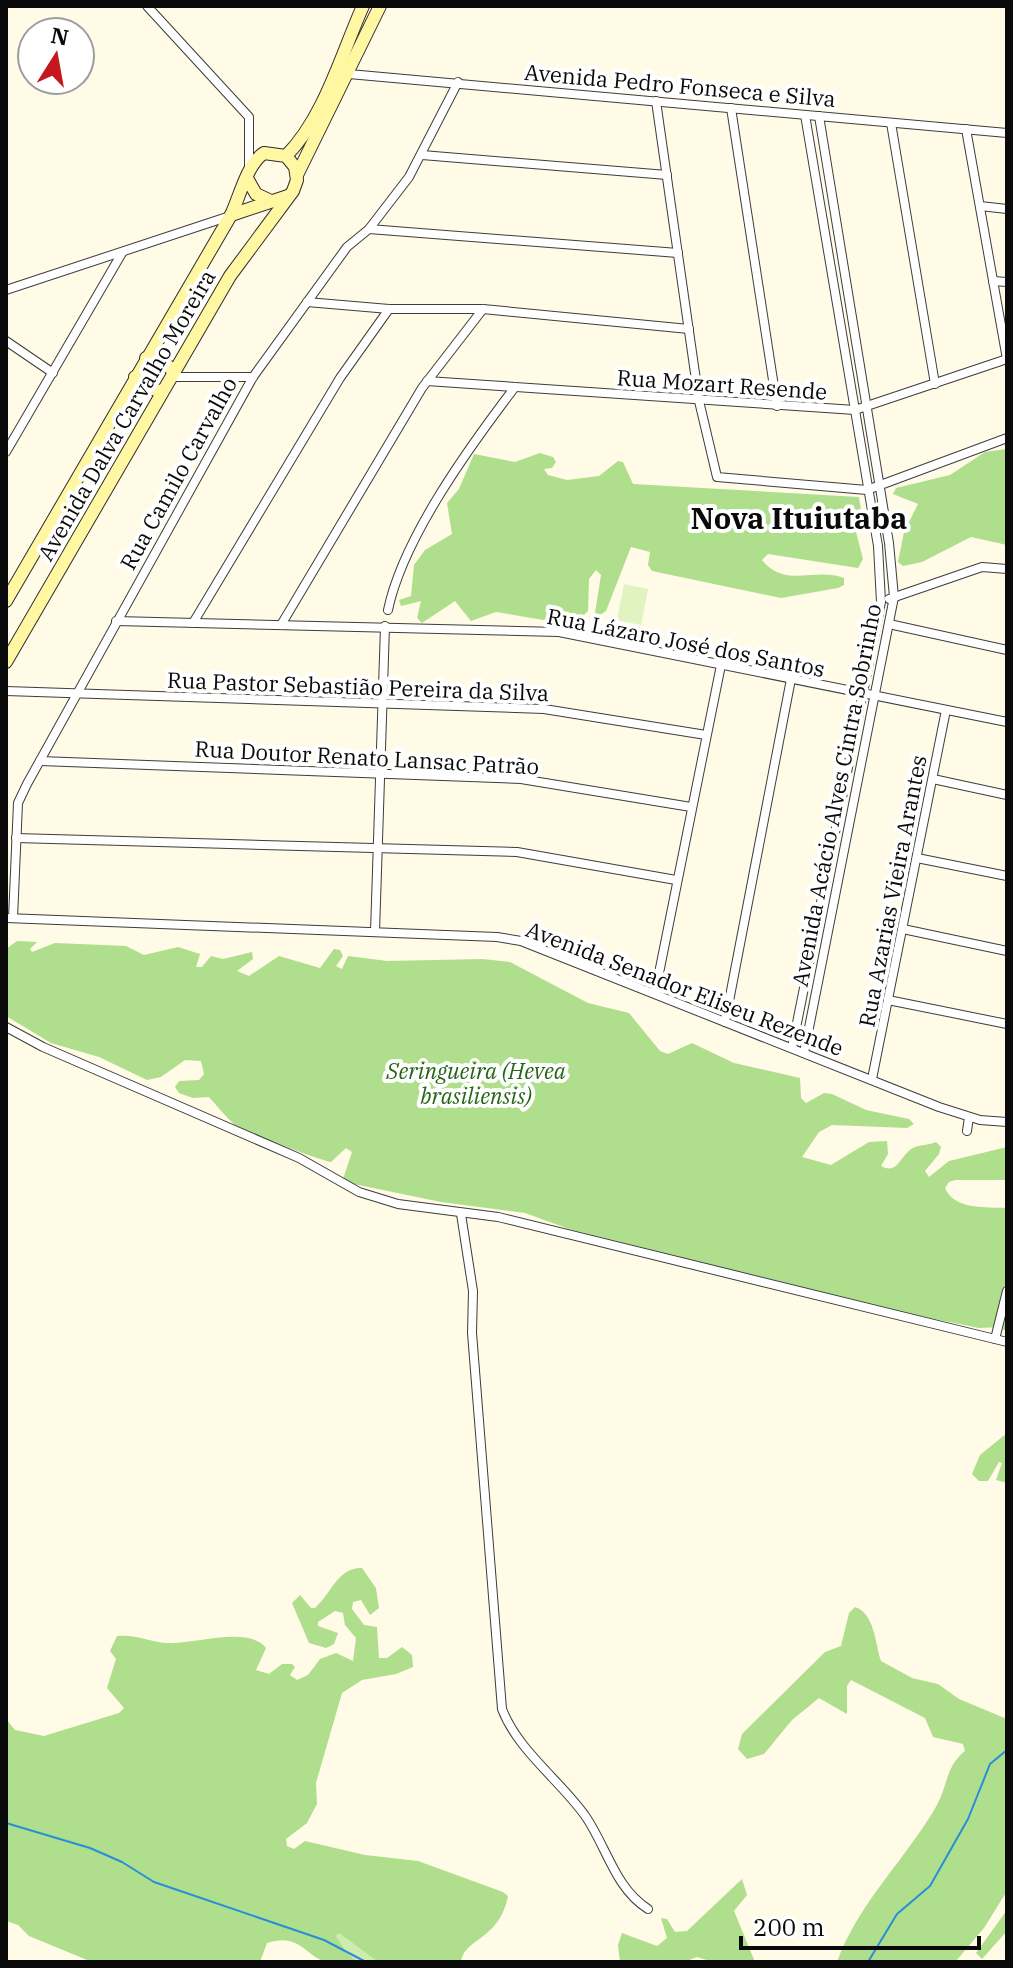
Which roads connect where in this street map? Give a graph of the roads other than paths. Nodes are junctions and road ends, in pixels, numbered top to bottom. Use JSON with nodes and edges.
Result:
{"nodes":[{"id":1,"x":147,"y":6,"type":"edge"},
{"id":2,"x":363,"y":6,"type":"edge"},
{"id":3,"x":380,"y":6,"type":"edge"},
{"id":4,"x":349,"y":74,"type":"junction"},
{"id":5,"x":458,"y":82,"type":"junction"},
{"id":6,"x":656,"y":101,"type":"junction"},
{"id":7,"x":731,"y":108,"type":"junction"},
{"id":8,"x":805,"y":115,"type":"junction"},
{"id":9,"x":819,"y":116,"type":"junction"},
{"id":10,"x":891,"y":123,"type":"junction"},
{"id":11,"x":966,"y":129,"type":"junction"},
{"id":12,"x":1007,"y":133,"type":"edge"},
{"id":13,"x":422,"y":155,"type":"junction"},
{"id":14,"x":286,"y":156,"type":"junction"},
{"id":15,"x":249,"y":174,"type":"junction"},
{"id":16,"x":297,"y":175,"type":"junction"},
{"id":17,"x":667,"y":175,"type":"junction"},
{"id":18,"x":289,"y":195,"type":"junction"},
{"id":19,"x":271,"y":201,"type":"junction"},
{"id":20,"x":980,"y":206,"type":"junction"},
{"id":21,"x":1007,"y":209,"type":"edge"},
{"id":22,"x":231,"y":215,"type":"junction"},
{"id":23,"x":195,"y":228,"type":"junction"},
{"id":24,"x":369,"y":229,"type":"junction"},
{"id":25,"x":214,"y":240,"type":"junction"},
{"id":26,"x":122,"y":252,"type":"junction"},
{"id":27,"x":678,"y":253,"type":"junction"},
{"id":28,"x":993,"y":281,"type":"junction"},
{"id":29,"x":1007,"y":282,"type":"edge"},
{"id":30,"x":6,"y":290,"type":"edge"},
{"id":31,"x":307,"y":302,"type":"junction"},
{"id":32,"x":389,"y":309,"type":"junction"},
{"id":33,"x":483,"y":309,"type":"junction"},
{"id":34,"x":689,"y":329,"type":"junction"},
{"id":35,"x":6,"y":341,"type":"edge"},
{"id":36,"x":146,"y":358,"type":"junction"},
{"id":37,"x":1007,"y":359,"type":"edge"},
{"id":38,"x":53,"y":373,"type":"junction"},
{"id":39,"x":171,"y":374,"type":"junction"},
{"id":40,"x":135,"y":377,"type":"junction"},
{"id":41,"x":253,"y":377,"type":"junction"},
{"id":42,"x":427,"y":381,"type":"junction"},
{"id":43,"x":935,"y":384,"type":"junction"},
{"id":44,"x":515,"y":387,"type":"junction"},
{"id":45,"x":161,"y":391,"type":"junction"},
{"id":46,"x":699,"y":401,"type":"junction"},
{"id":47,"x":777,"y":406,"type":"junction"},
{"id":48,"x":867,"y":408,"type":"junction"},
{"id":49,"x":855,"y":410,"type":"junction"},
{"id":50,"x":10,"y":436,"type":"edge"},
{"id":51,"x":1007,"y":438,"type":"edge"},
{"id":52,"x":6,"y":452,"type":"edge"},
{"id":53,"x":879,"y":487,"type":"junction"},
{"id":54,"x":867,"y":490,"type":"junction"},
{"id":55,"x":1007,"y":569,"type":"edge"},
{"id":56,"x":894,"y":597,"type":"junction"},
{"id":57,"x":6,"y":601,"type":"edge"},
{"id":58,"x":881,"y":602,"type":"junction"},
{"id":59,"x":388,"y":610,"type":"dead end"},
{"id":60,"x":116,"y":621,"type":"junction"},
{"id":61,"x":193,"y":623,"type":"junction"},
{"id":62,"x":889,"y":624,"type":"junction"},
{"id":63,"x":281,"y":625,"type":"junction"},
{"id":64,"x":385,"y":626,"type":"junction"},
{"id":65,"x":1007,"y":650,"type":"edge"},
{"id":66,"x":6,"y":662,"type":"edge"},
{"id":67,"x":721,"y":665,"type":"junction"},
{"id":68,"x":791,"y":679,"type":"junction"},
{"id":69,"x":6,"y":691,"type":"edge"},
{"id":70,"x":863,"y":693,"type":"junction"},
{"id":71,"x":78,"y":695,"type":"junction"},
{"id":72,"x":875,"y":696,"type":"junction"},
{"id":73,"x":383,"y":704,"type":"junction"},
{"id":74,"x":946,"y":710,"type":"junction"},
{"id":75,"x":1007,"y":722,"type":"edge"},
{"id":76,"x":706,"y":735,"type":"junction"},
{"id":77,"x":40,"y":761,"type":"junction"},
{"id":78,"x":381,"y":774,"type":"junction"},
{"id":79,"x":933,"y":779,"type":"junction"},
{"id":80,"x":1007,"y":795,"type":"edge"},
{"id":81,"x":691,"y":807,"type":"junction"},
{"id":82,"x":16,"y":838,"type":"junction"},
{"id":83,"x":377,"y":849,"type":"junction"},
{"id":84,"x":917,"y":858,"type":"junction"},
{"id":85,"x":1007,"y":876,"type":"edge"},
{"id":86,"x":676,"y":880,"type":"junction"},
{"id":87,"x":10,"y":918,"type":"edge"},
{"id":88,"x":903,"y":929,"type":"junction"},
{"id":89,"x":375,"y":932,"type":"junction"},
{"id":90,"x":1007,"y":951,"type":"edge"},
{"id":91,"x":655,"y":993,"type":"junction"},
{"id":92,"x":888,"y":1000,"type":"junction"},
{"id":93,"x":725,"y":1022,"type":"junction"},
{"id":94,"x":1007,"y":1024,"type":"edge"},
{"id":95,"x":6,"y":1027,"type":"edge"},
{"id":96,"x":792,"y":1048,"type":"junction"},
{"id":97,"x":804,"y":1053,"type":"junction"},
{"id":98,"x":872,"y":1079,"type":"junction"},
{"id":99,"x":969,"y":1117,"type":"junction"},
{"id":100,"x":1007,"y":1122,"type":"edge"},
{"id":101,"x":967,"y":1131,"type":"dead end"},
{"id":102,"x":461,"y":1214,"type":"junction"},
{"id":103,"x":1007,"y":1291,"type":"edge"},
{"id":104,"x":995,"y":1339,"type":"junction"},
{"id":105,"x":1007,"y":1342,"type":"edge"},
{"id":106,"x":648,"y":1909,"type":"dead end"}],
"edges":[{"from":1,"to":15,"type":"street"},
{"from":2,"to":14,"type":"street"},
{"from":3,"to":4,"type":"street"},
{"from":4,"to":5,"type":"street","name":"Avenida Pedro Fonseca e Silva"},
{"from":4,"to":16,"type":"street"},
{"from":5,"to":6,"type":"street","name":"Avenida Pedro Fonseca e Silva"},
{"from":5,"to":13,"type":"street","name":"Rua Camilo Carvalho"},
{"from":6,"to":7,"type":"street","name":"Avenida Pedro Fonseca e Silva"},
{"from":6,"to":17,"type":"street"},
{"from":7,"to":8,"type":"street","name":"Avenida Pedro Fonseca e Silva"},
{"from":7,"to":47,"type":"street"},
{"from":8,"to":9,"type":"street","name":"Avenida Pedro Fonseca e Silva"},
{"from":8,"to":49,"type":"street","name":"Avenida Acácio Alves Cintra Sobrinho"},
{"from":9,"to":10,"type":"street","name":"Avenida Pedro Fonseca e Silva"},
{"from":9,"to":48,"type":"street","name":"Avenida Acácio Alves Cintra Sobrinho"},
{"from":10,"to":11,"type":"street","name":"Avenida Pedro Fonseca e Silva"},
{"from":10,"to":43,"type":"street"},
{"from":11,"to":12,"type":"street","name":"Avenida Pedro Fonseca e Silva"},
{"from":11,"to":20,"type":"street"},
{"from":13,"to":17,"type":"street"},
{"from":13,"to":24,"type":"street","name":"Rua Camilo Carvalho"},
{"from":14,"to":15,"type":"street"},
{"from":14,"to":16,"type":"street"},
{"from":15,"to":19,"type":"street"},
{"from":15,"to":22,"type":"street","name":"Avenida Dalva Carvalho Moreira"},
{"from":16,"to":18,"type":"street"},
{"from":17,"to":27,"type":"street"},
{"from":18,"to":19,"type":"street"},
{"from":18,"to":39,"type":"street","name":"Avenida Dalva Carvalho Moreira"},
{"from":19,"to":22,"type":"street"},
{"from":20,"to":21,"type":"street"},
{"from":20,"to":28,"type":"street"},
{"from":22,"to":23,"type":"street"},
{"from":22,"to":25,"type":"street","name":"Avenida Dalva Carvalho Moreira"},
{"from":23,"to":25,"type":"street"},
{"from":23,"to":26,"type":"street"},
{"from":24,"to":27,"type":"street"},
{"from":24,"to":31,"type":"street","name":"Rua Camilo Carvalho"},
{"from":25,"to":36,"type":"street","name":"Avenida Dalva Carvalho Moreira"},
{"from":26,"to":30,"type":"street"},
{"from":26,"to":38,"type":"street"},
{"from":27,"to":34,"type":"street"},
{"from":28,"to":29,"type":"street"},
{"from":28,"to":37,"type":"street"},
{"from":31,"to":32,"type":"street"},
{"from":31,"to":41,"type":"street","name":"Rua Camilo Carvalho"},
{"from":32,"to":33,"type":"street"},
{"from":32,"to":61,"type":"street"},
{"from":33,"to":34,"type":"street"},
{"from":33,"to":42,"type":"street"},
{"from":34,"to":46,"type":"street"},
{"from":35,"to":38,"type":"street"},
{"from":36,"to":39,"type":"street"},
{"from":36,"to":40,"type":"street","name":"Avenida Dalva Carvalho Moreira"},
{"from":37,"to":43,"type":"street","name":"Rua Mozart Resende"},
{"from":38,"to":50,"type":"street"},
{"from":39,"to":41,"type":"street"},
{"from":39,"to":45,"type":"street","name":"Avenida Dalva Carvalho Moreira"},
{"from":40,"to":45,"type":"street"},
{"from":40,"to":57,"type":"street","name":"Avenida Dalva Carvalho Moreira"},
{"from":41,"to":60,"type":"street","name":"Rua Camilo Carvalho"},
{"from":42,"to":44,"type":"street","name":"Rua Mozart Resende"},
{"from":42,"to":63,"type":"street"},
{"from":43,"to":48,"type":"street","name":"Rua Mozart Resende"},
{"from":44,"to":46,"type":"street","name":"Rua Mozart Resende"},
{"from":44,"to":59,"type":"street"},
{"from":45,"to":66,"type":"street","name":"Avenida Dalva Carvalho Moreira"},
{"from":46,"to":47,"type":"street","name":"Rua Mozart Resende"},
{"from":46,"to":54,"type":"street"},
{"from":47,"to":49,"type":"street","name":"Rua Mozart Resende"},
{"from":48,"to":49,"type":"street","name":"Rua Mozart Resende"},
{"from":48,"to":53,"type":"street","name":"Avenida Acácio Alves Cintra Sobrinho"},
{"from":49,"to":54,"type":"street","name":"Avenida Acácio Alves Cintra Sobrinho"},
{"from":50,"to":52,"type":"street"},
{"from":51,"to":53,"type":"street"},
{"from":53,"to":54,"type":"street"},
{"from":53,"to":56,"type":"street","name":"Avenida Acácio Alves Cintra Sobrinho"},
{"from":54,"to":58,"type":"street","name":"Avenida Acácio Alves Cintra Sobrinho"},
{"from":55,"to":56,"type":"street"},
{"from":56,"to":58,"type":"street"},
{"from":56,"to":62,"type":"street","name":"Avenida Acácio Alves Cintra Sobrinho"},
{"from":58,"to":70,"type":"street","name":"Avenida Acácio Alves Cintra Sobrinho"},
{"from":60,"to":61,"type":"street","name":"Rua Lázaro José dos Santos"},
{"from":60,"to":71,"type":"street","name":"Rua Camilo Carvalho"},
{"from":61,"to":63,"type":"street","name":"Rua Lázaro José dos Santos"},
{"from":62,"to":65,"type":"street"},
{"from":62,"to":72,"type":"street","name":"Avenida Acácio Alves Cintra Sobrinho"},
{"from":63,"to":64,"type":"street","name":"Rua Lázaro José dos Santos"},
{"from":64,"to":67,"type":"street","name":"Rua Lázaro José dos Santos"},
{"from":64,"to":73,"type":"street"},
{"from":67,"to":68,"type":"street","name":"Rua Lázaro José dos Santos"},
{"from":67,"to":76,"type":"street"},
{"from":68,"to":70,"type":"street","name":"Rua Lázaro José dos Santos"},
{"from":68,"to":93,"type":"street"},
{"from":69,"to":71,"type":"street","name":"Rua Pastor Sebastião Pereira da Silva"},
{"from":70,"to":72,"type":"street","name":"Rua Lázaro José dos Santos"},
{"from":70,"to":96,"type":"street","name":"Avenida Acácio Alves Cintra Sobrinho"},
{"from":71,"to":73,"type":"street","name":"Rua Pastor Sebastião Pereira da Silva"},
{"from":71,"to":77,"type":"street","name":"Rua Camilo Carvalho"},
{"from":72,"to":74,"type":"street","name":"Rua Lázaro José dos Santos"},
{"from":72,"to":97,"type":"street","name":"Avenida Acácio Alves Cintra Sobrinho"},
{"from":73,"to":76,"type":"street","name":"Rua Pastor Sebastião Pereira da Silva"},
{"from":73,"to":78,"type":"street"},
{"from":74,"to":75,"type":"street","name":"Rua Lázaro José dos Santos"},
{"from":74,"to":79,"type":"street","name":"Rua Azarias Vieira Arantes"},
{"from":76,"to":81,"type":"street"},
{"from":77,"to":78,"type":"street","name":"Rua Doutor Renato Lansac Patrão"},
{"from":77,"to":82,"type":"street","name":"Rua Camilo Carvalho"},
{"from":78,"to":81,"type":"street","name":"Rua Doutor Renato Lansac Patrão"},
{"from":78,"to":83,"type":"street"},
{"from":79,"to":80,"type":"street"},
{"from":79,"to":84,"type":"street","name":"Rua Azarias Vieira Arantes"},
{"from":81,"to":86,"type":"street"},
{"from":82,"to":83,"type":"street"},
{"from":82,"to":87,"type":"street","name":"Rua Camilo Carvalho"},
{"from":83,"to":86,"type":"street"},
{"from":83,"to":89,"type":"street"},
{"from":84,"to":85,"type":"street"},
{"from":84,"to":88,"type":"street","name":"Rua Azarias Vieira Arantes"},
{"from":86,"to":91,"type":"street"},
{"from":87,"to":89,"type":"street","name":"Avenida Senador Eliseu Rezende"},
{"from":88,"to":90,"type":"street"},
{"from":88,"to":92,"type":"street","name":"Rua Azarias Vieira Arantes"},
{"from":89,"to":91,"type":"street","name":"Avenida Senador Eliseu Rezende"},
{"from":91,"to":93,"type":"street","name":"Avenida Senador Eliseu Rezende"},
{"from":92,"to":94,"type":"street"},
{"from":92,"to":98,"type":"street","name":"Rua Azarias Vieira Arantes"},
{"from":93,"to":96,"type":"street","name":"Avenida Senador Eliseu Rezende"},
{"from":95,"to":102,"type":"street"},
{"from":96,"to":97,"type":"street","name":"Avenida Senador Eliseu Rezende"},
{"from":97,"to":98,"type":"street","name":"Avenida Senador Eliseu Rezende"},
{"from":98,"to":99,"type":"street","name":"Avenida Senador Eliseu Rezende"},
{"from":99,"to":100,"type":"street","name":"Avenida Senador Eliseu Rezende"},
{"from":99,"to":101,"type":"street"},
{"from":102,"to":104,"type":"street"},
{"from":102,"to":106,"type":"street"},
{"from":103,"to":104,"type":"street"},
{"from":104,"to":105,"type":"street"}]}
